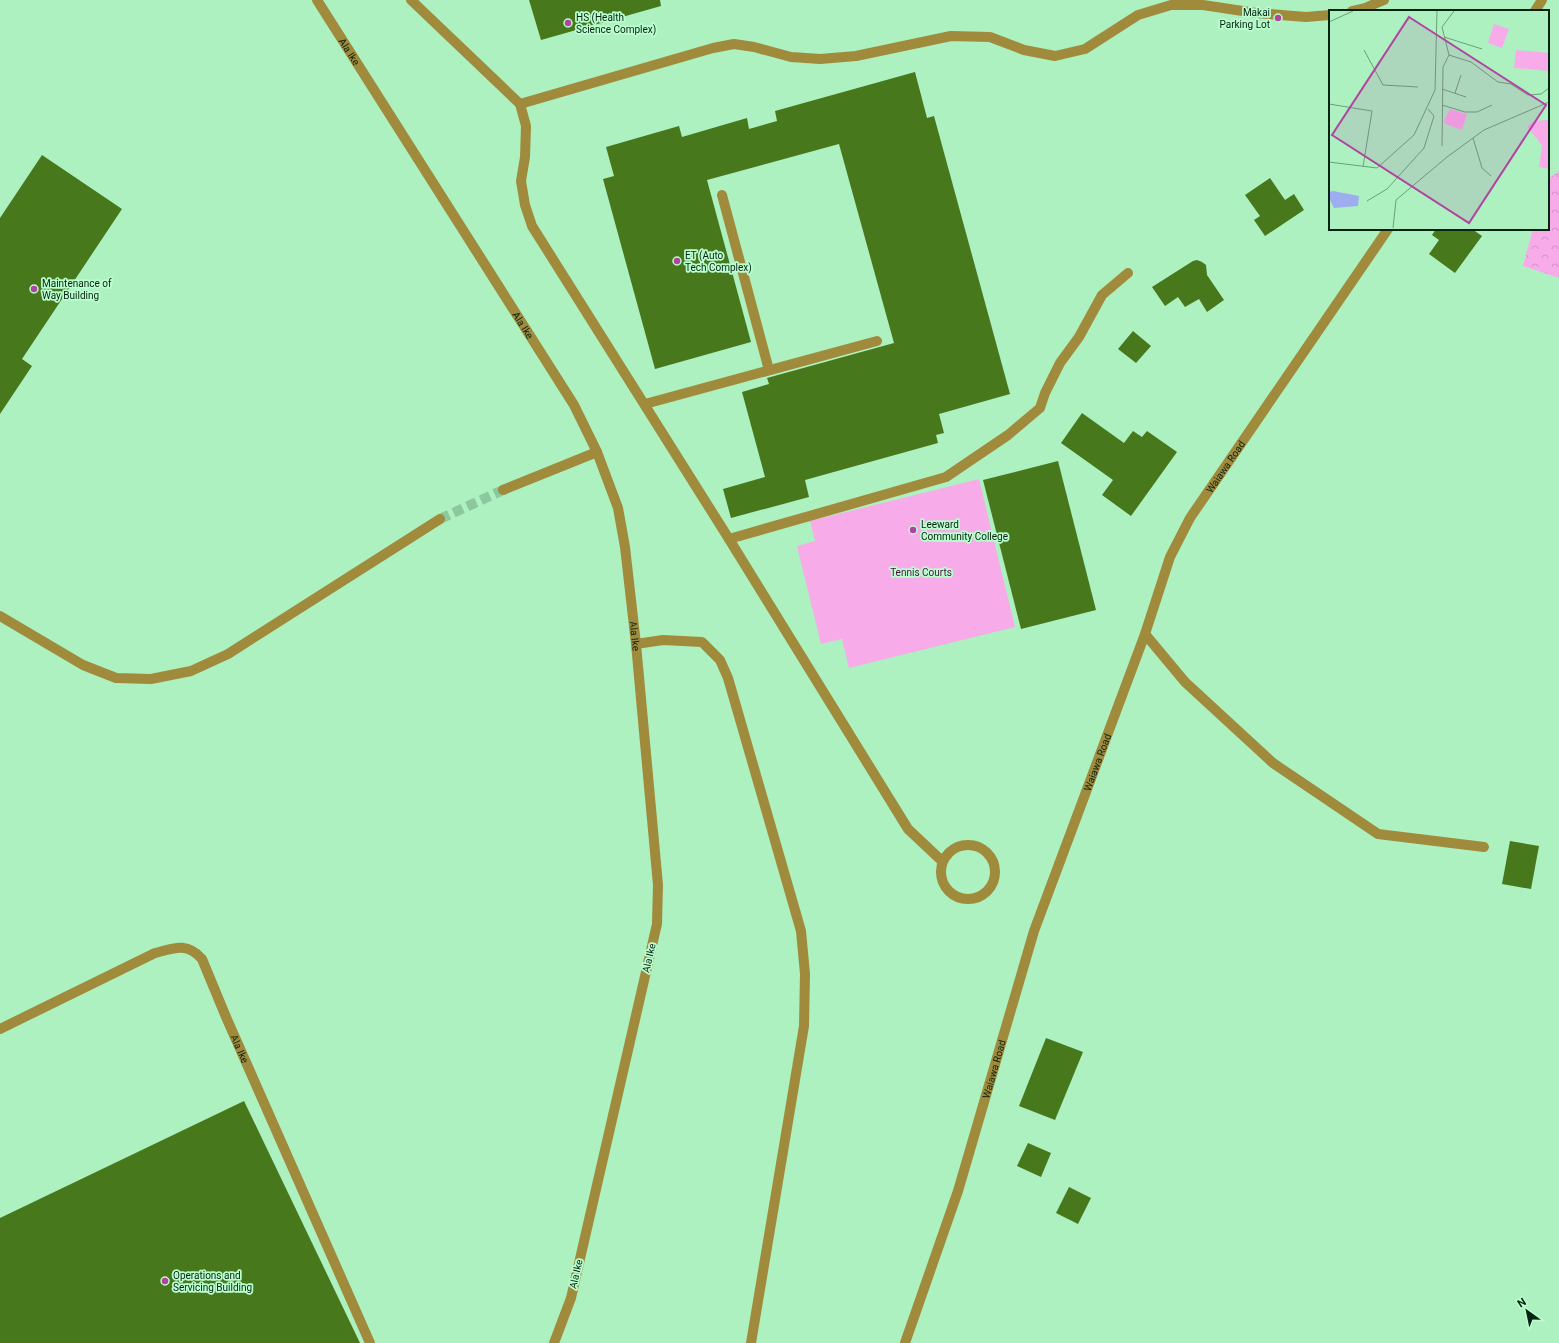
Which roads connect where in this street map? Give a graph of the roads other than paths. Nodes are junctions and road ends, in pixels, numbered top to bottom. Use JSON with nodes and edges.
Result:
{"nodes":[{"id":1,"x":317,"y":0,"type":"edge"},
{"id":2,"x":412,"y":0,"type":"edge"},
{"id":3,"x":1384,"y":0,"type":"edge"},
{"id":4,"x":1542,"y":0,"type":"edge"},
{"id":5,"x":1356,"y":10,"type":"edge"},
{"id":6,"x":1536,"y":10,"type":"edge"},
{"id":7,"x":1329,"y":15,"type":"edge"},
{"id":8,"x":520,"y":104,"type":"junction"},
{"id":9,"x":722,"y":195,"type":"dead end"},
{"id":10,"x":1387,"y":230,"type":"edge"},
{"id":11,"x":1128,"y":273,"type":"dead end"},
{"id":12,"x":877,"y":341,"type":"dead end"},
{"id":13,"x":769,"y":370,"type":"junction"},
{"id":14,"x":644,"y":404,"type":"junction"},
{"id":15,"x":597,"y":452,"type":"junction"},
{"id":16,"x":503,"y":490,"type":"tunnel mouth"},
{"id":17,"x":440,"y":519,"type":"tunnel mouth"},
{"id":18,"x":729,"y":539,"type":"junction"},
{"id":19,"x":0,"y":616,"type":"edge"},
{"id":20,"x":1145,"y":634,"type":"junction"},
{"id":21,"x":636,"y":644,"type":"junction"},
{"id":22,"x":1484,"y":847,"type":"dead end"},
{"id":23,"x":942,"y":861,"type":"junction"},
{"id":24,"x":0,"y":1029,"type":"edge"},
{"id":25,"x":370,"y":1343,"type":"edge"},
{"id":26,"x":554,"y":1343,"type":"edge"},
{"id":27,"x":751,"y":1343,"type":"edge"},
{"id":28,"x":905,"y":1343,"type":"edge"}],
"edges":[{"from":1,"to":15,"type":"street","name":"Ala Ike"},
{"from":2,"to":8,"type":"street"},
{"from":3,"to":5,"type":"street"},
{"from":4,"to":6,"type":"street"},
{"from":7,"to":8,"type":"street"},
{"from":8,"to":14,"type":"street"},
{"from":9,"to":13,"type":"street"},
{"from":10,"to":20,"type":"street","name":"Waiawa Road"},
{"from":11,"to":18,"type":"street"},
{"from":12,"to":13,"type":"street"},
{"from":13,"to":14,"type":"street"},
{"from":14,"to":18,"type":"street"},
{"from":15,"to":16,"type":"street"},
{"from":15,"to":21,"type":"street","name":"Ala Ike"},
{"from":17,"to":19,"type":"street"},
{"from":18,"to":23,"type":"street"},
{"from":20,"to":22,"type":"street"},
{"from":20,"to":28,"type":"street","name":"Waiawa Road"},
{"from":21,"to":26,"type":"street","name":"Ala Ike"},
{"from":21,"to":27,"type":"street"},
{"from":23,"to":23,"type":"street"},
{"from":24,"to":25,"type":"street","name":"Ala Ike"}]}
